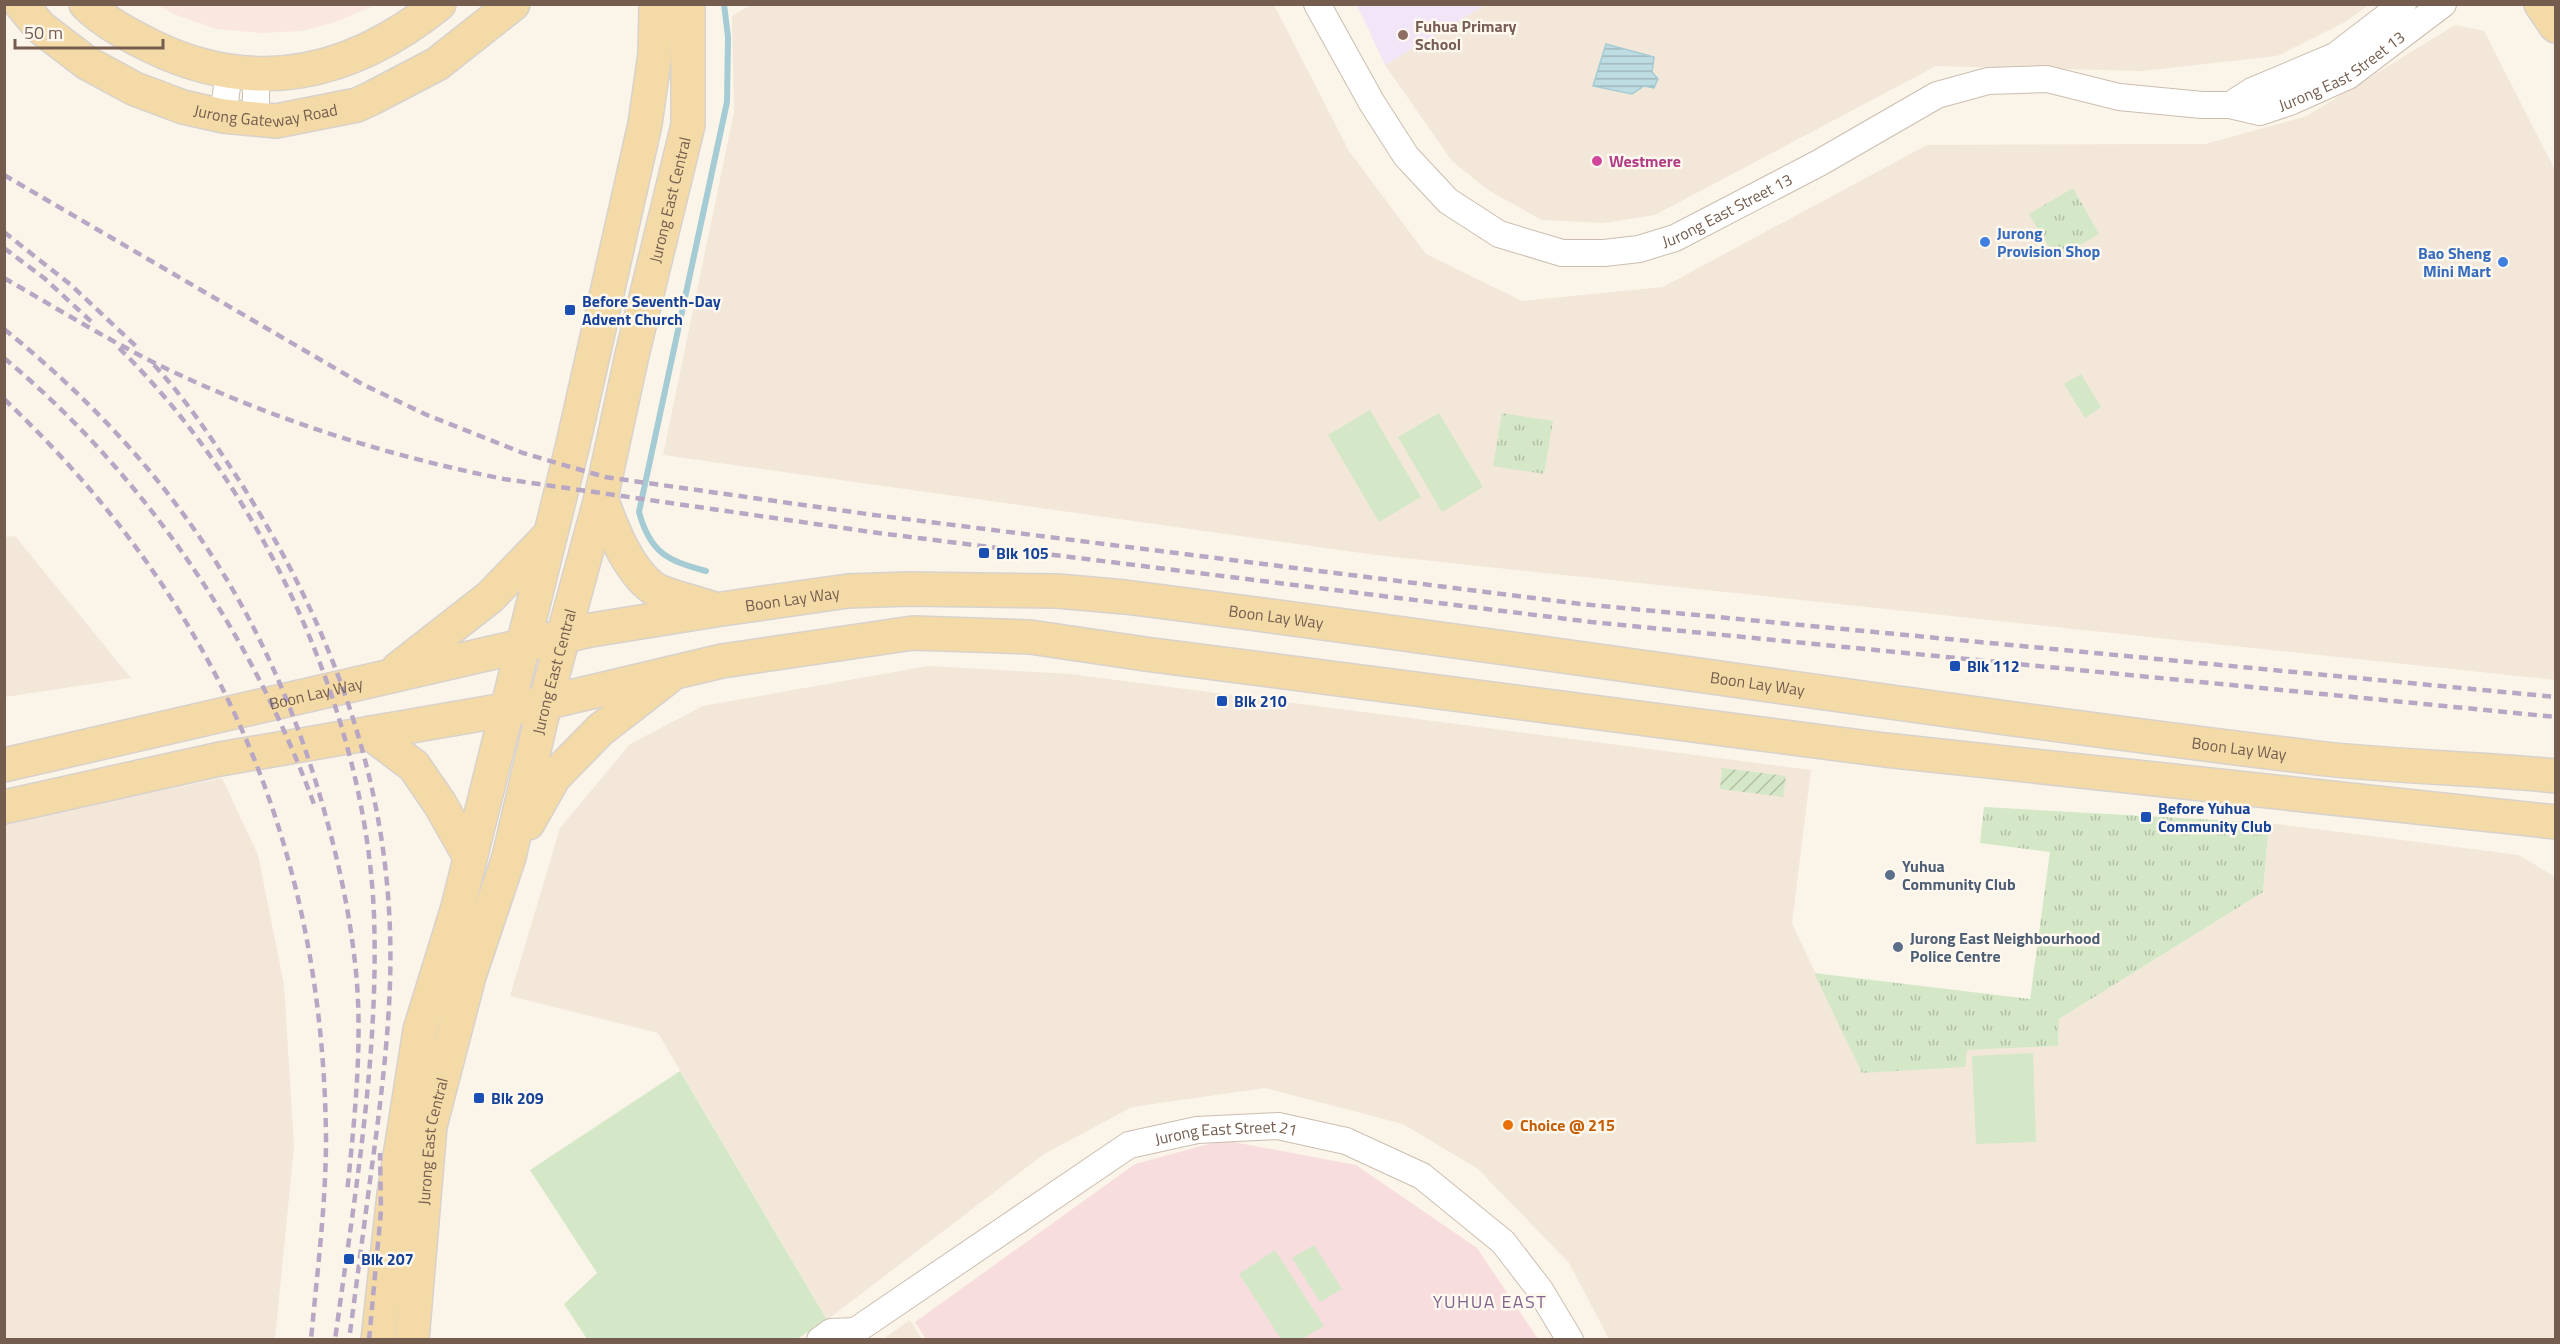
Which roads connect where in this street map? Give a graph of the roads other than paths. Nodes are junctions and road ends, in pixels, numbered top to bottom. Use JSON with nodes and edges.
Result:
{"nodes":[{"id":1,"x":21,"y":4,"type":"edge"},
{"id":2,"x":86,"y":4,"type":"edge"},
{"id":3,"x":439,"y":4,"type":"edge"},
{"id":4,"x":513,"y":4,"type":"edge"},
{"id":5,"x":634,"y":4,"type":"edge"},
{"id":6,"x":656,"y":4,"type":"edge"},
{"id":7,"x":688,"y":4,"type":"edge"},
{"id":8,"x":1317,"y":4,"type":"edge"},
{"id":9,"x":2403,"y":4,"type":"edge"},
{"id":10,"x":2443,"y":4,"type":"edge"},
{"id":11,"x":2541,"y":4,"type":"edge"},
{"id":12,"x":2556,"y":27,"type":"edge"},
{"id":13,"x":655,"y":54,"type":"junction"},
{"id":14,"x":242,"y":73,"type":"junction"},
{"id":15,"x":2230,"y":105,"type":"junction"},
{"id":16,"x":223,"y":116,"type":"junction"},
{"id":17,"x":256,"y":120,"type":"junction"},
{"id":18,"x":601,"y":498,"type":"junction"},
{"id":19,"x":551,"y":533,"type":"junction"},
{"id":20,"x":716,"y":610,"type":"junction"},
{"id":21,"x":564,"y":637,"type":"junction"},
{"id":22,"x":524,"y":645,"type":"junction"},
{"id":23,"x":673,"y":673,"type":"junction"},
{"id":24,"x":388,"y":677,"type":"junction"},
{"id":25,"x":545,"y":703,"type":"junction"},
{"id":26,"x":509,"y":710,"type":"junction"},
{"id":27,"x":370,"y":733,"type":"junction"},
{"id":28,"x":4,"y":765,"type":"edge"},
{"id":29,"x":2556,"y":776,"type":"edge"},
{"id":30,"x":4,"y":807,"type":"edge"},
{"id":31,"x":2499,"y":817,"type":"junction"},
{"id":32,"x":2556,"y":822,"type":"edge"},
{"id":33,"x":2556,"y":845,"type":"edge"},
{"id":34,"x":470,"y":857,"type":"junction"},
{"id":35,"x":509,"y":857,"type":"junction"},
{"id":36,"x":852,"y":1335,"type":"edge"},
{"id":37,"x":378,"y":1340,"type":"edge"},
{"id":38,"x":412,"y":1340,"type":"edge"},
{"id":39,"x":820,"y":1340,"type":"edge"},
{"id":40,"x":1570,"y":1340,"type":"edge"}],
"edges":[{"from":1,"to":16,"type":"main road","name":"Jurong Gateway Road"},
{"from":2,"to":14,"type":"main road","name":"Jurong Gateway Road"},
{"from":3,"to":14,"type":"main road","name":"Jurong Gateway Road"},
{"from":4,"to":17,"type":"main road","name":"Jurong Gateway Road"},
{"from":5,"to":13,"type":"main road"},
{"from":6,"to":13,"type":"main road","name":"Jurong East Central"},
{"from":7,"to":18,"type":"main road","name":"Jurong East Central"},
{"from":8,"to":15,"type":"street","name":"Jurong East Street 13"},
{"from":9,"to":15,"type":"street","name":"Jurong East Street 13"},
{"from":10,"to":15,"type":"street","name":"Jurong East Street 13"},
{"from":11,"to":12,"type":"main road"},
{"from":13,"to":19,"type":"main road","name":"Jurong East Central"},
{"from":14,"to":16,"type":"street"},
{"from":14,"to":17,"type":"street"},
{"from":16,"to":17,"type":"main road","name":"Jurong Gateway Road"},
{"from":18,"to":20,"type":"main road"},
{"from":18,"to":21,"type":"main road","name":"Jurong East Central"},
{"from":19,"to":22,"type":"main road","name":"Jurong East Central"},
{"from":19,"to":24,"type":"main road"},
{"from":20,"to":21,"type":"main road","name":"Boon Lay Way"},
{"from":20,"to":29,"type":"main road","name":"Boon Lay Way"},
{"from":21,"to":22,"type":"main road","name":"Boon Lay Way"},
{"from":21,"to":25,"type":"main road","name":"Jurong East Central"},
{"from":22,"to":24,"type":"main road","name":"Boon Lay Way"},
{"from":22,"to":26,"type":"main road","name":"Jurong East Central"},
{"from":23,"to":25,"type":"main road"},
{"from":23,"to":31,"type":"main road"},
{"from":23,"to":35,"type":"main road"},
{"from":24,"to":28,"type":"main road","name":"Boon Lay Way"},
{"from":25,"to":26,"type":"main road"},
{"from":25,"to":35,"type":"main road","name":"Jurong East Central"},
{"from":26,"to":27,"type":"main road"},
{"from":26,"to":34,"type":"main road","name":"Jurong East Central"},
{"from":27,"to":30,"type":"main road"},
{"from":27,"to":34,"type":"main road"},
{"from":31,"to":32,"type":"main road"},
{"from":31,"to":33,"type":"main road"},
{"from":34,"to":37,"type":"main road","name":"Jurong East Central"},
{"from":35,"to":38,"type":"main road","name":"Jurong East Central"},
{"from":36,"to":39,"type":"street","name":"Jurong East Street 21"},
{"from":36,"to":40,"type":"street","name":"Jurong East Street 21"}]}
